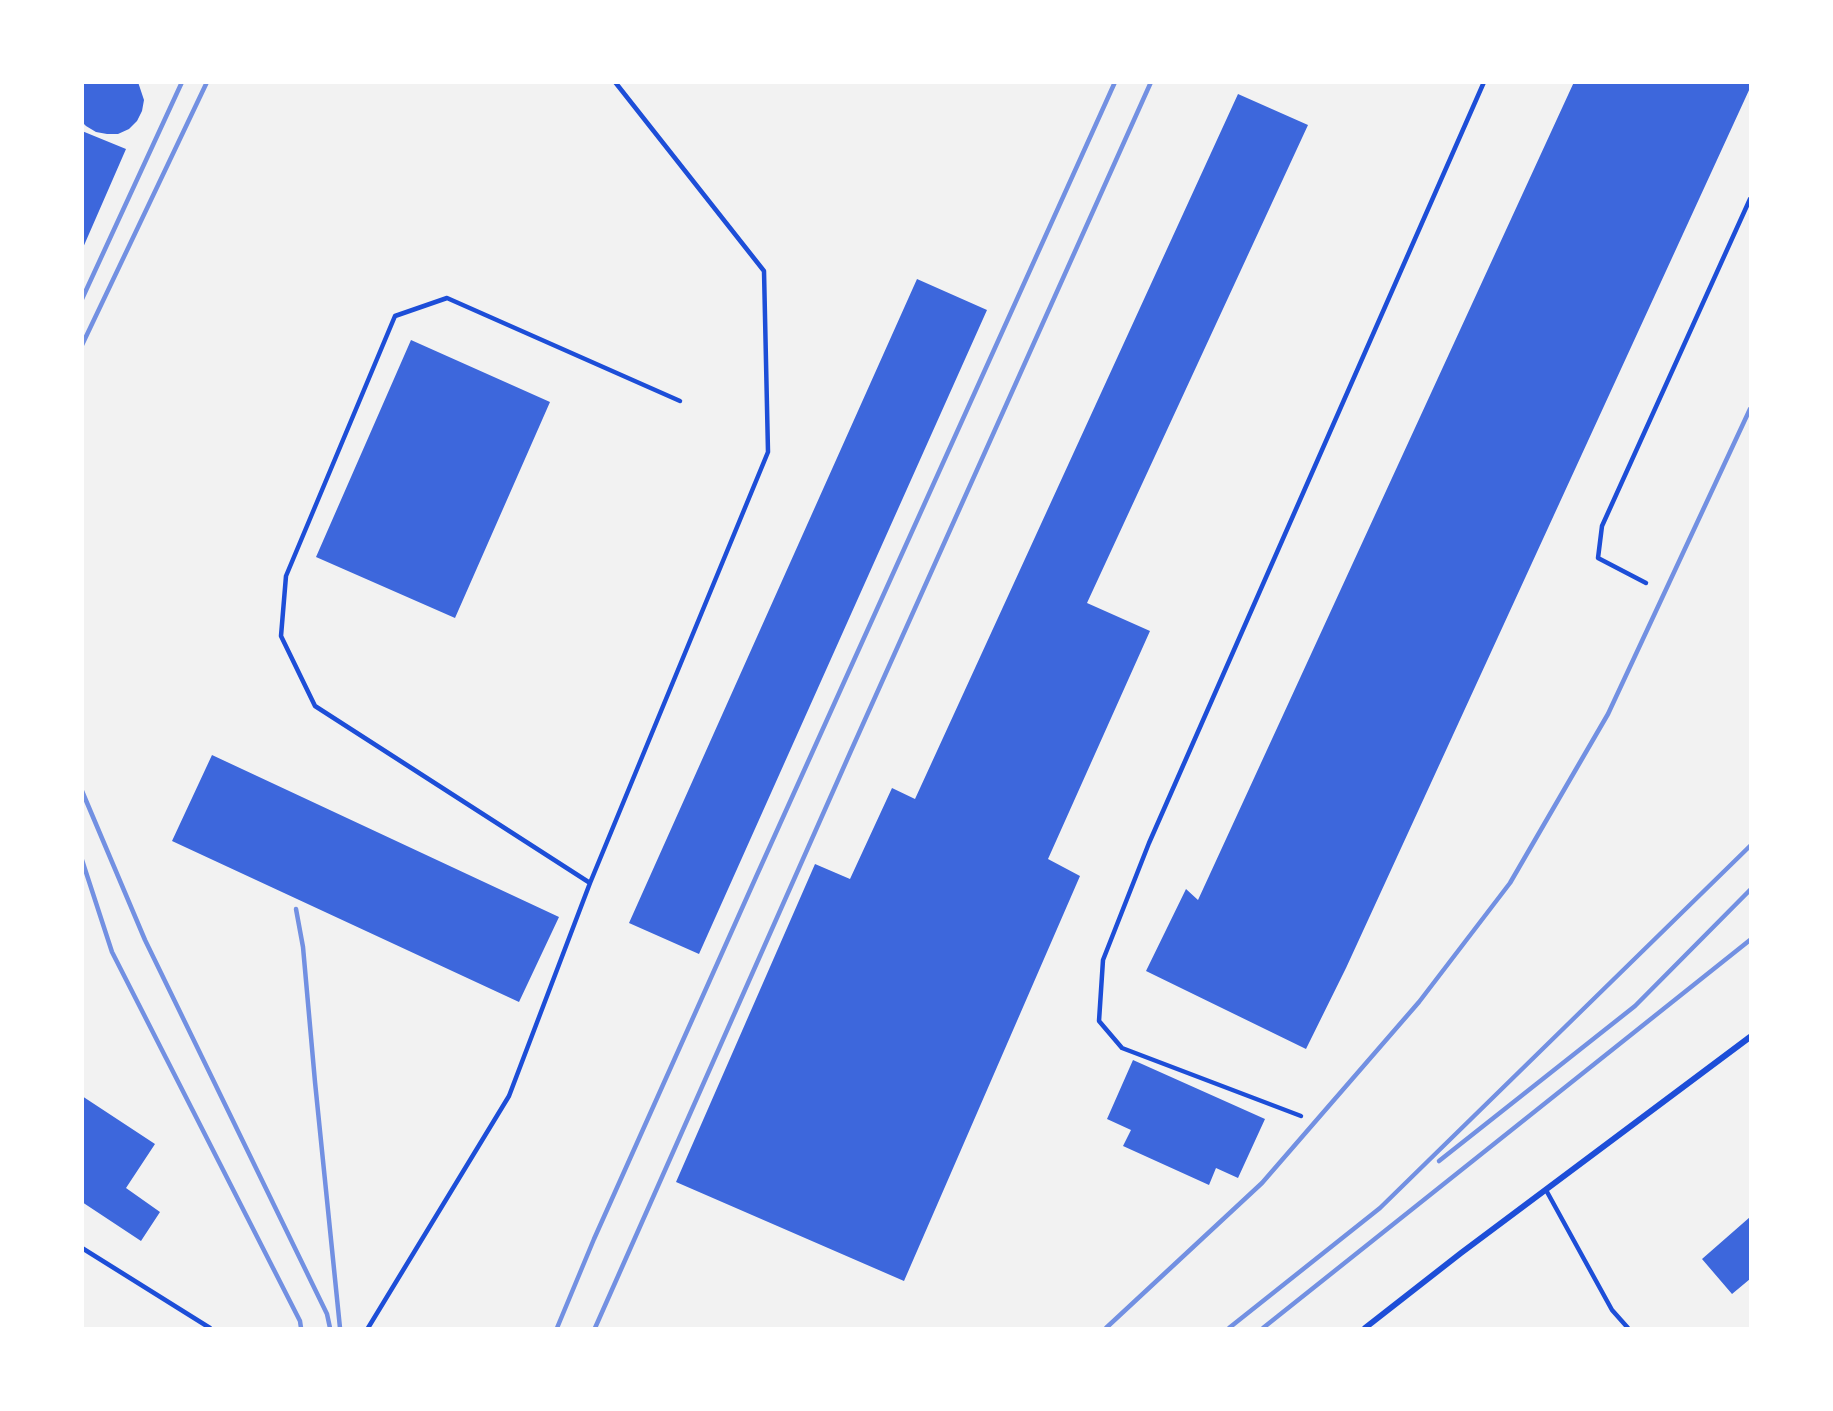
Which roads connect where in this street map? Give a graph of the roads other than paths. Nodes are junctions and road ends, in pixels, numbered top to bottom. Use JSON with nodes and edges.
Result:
{"nodes":[{"id":1,"x":615,"y":82,"type":"edge"},
{"id":2,"x":1484,"y":82,"type":"edge"},
{"id":3,"x":1750,"y":199,"type":"edge"},
{"id":4,"x":680,"y":401,"type":"dead end"},
{"id":5,"x":1646,"y":583,"type":"dead end"},
{"id":6,"x":590,"y":883,"type":"junction"},
{"id":7,"x":1750,"y":1037,"type":"edge"},
{"id":8,"x":1301,"y":1116,"type":"dead end"},
{"id":9,"x":1546,"y":1190,"type":"junction"},
{"id":10,"x":82,"y":1248,"type":"edge"},
{"id":11,"x":210,"y":1329,"type":"edge"},
{"id":12,"x":368,"y":1329,"type":"edge"},
{"id":13,"x":1365,"y":1329,"type":"edge"},
{"id":14,"x":1628,"y":1329,"type":"edge"}],
"edges":[{"from":1,"to":6,"type":"lane"},
{"from":2,"to":8,"type":"lane"},
{"from":3,"to":5,"type":"lane"},
{"from":4,"to":6,"type":"lane"},
{"from":6,"to":12,"type":"lane"},
{"from":7,"to":9,"type":"street"},
{"from":9,"to":13,"type":"street"},
{"from":9,"to":14,"type":"lane"},
{"from":10,"to":11,"type":"lane"}]}
